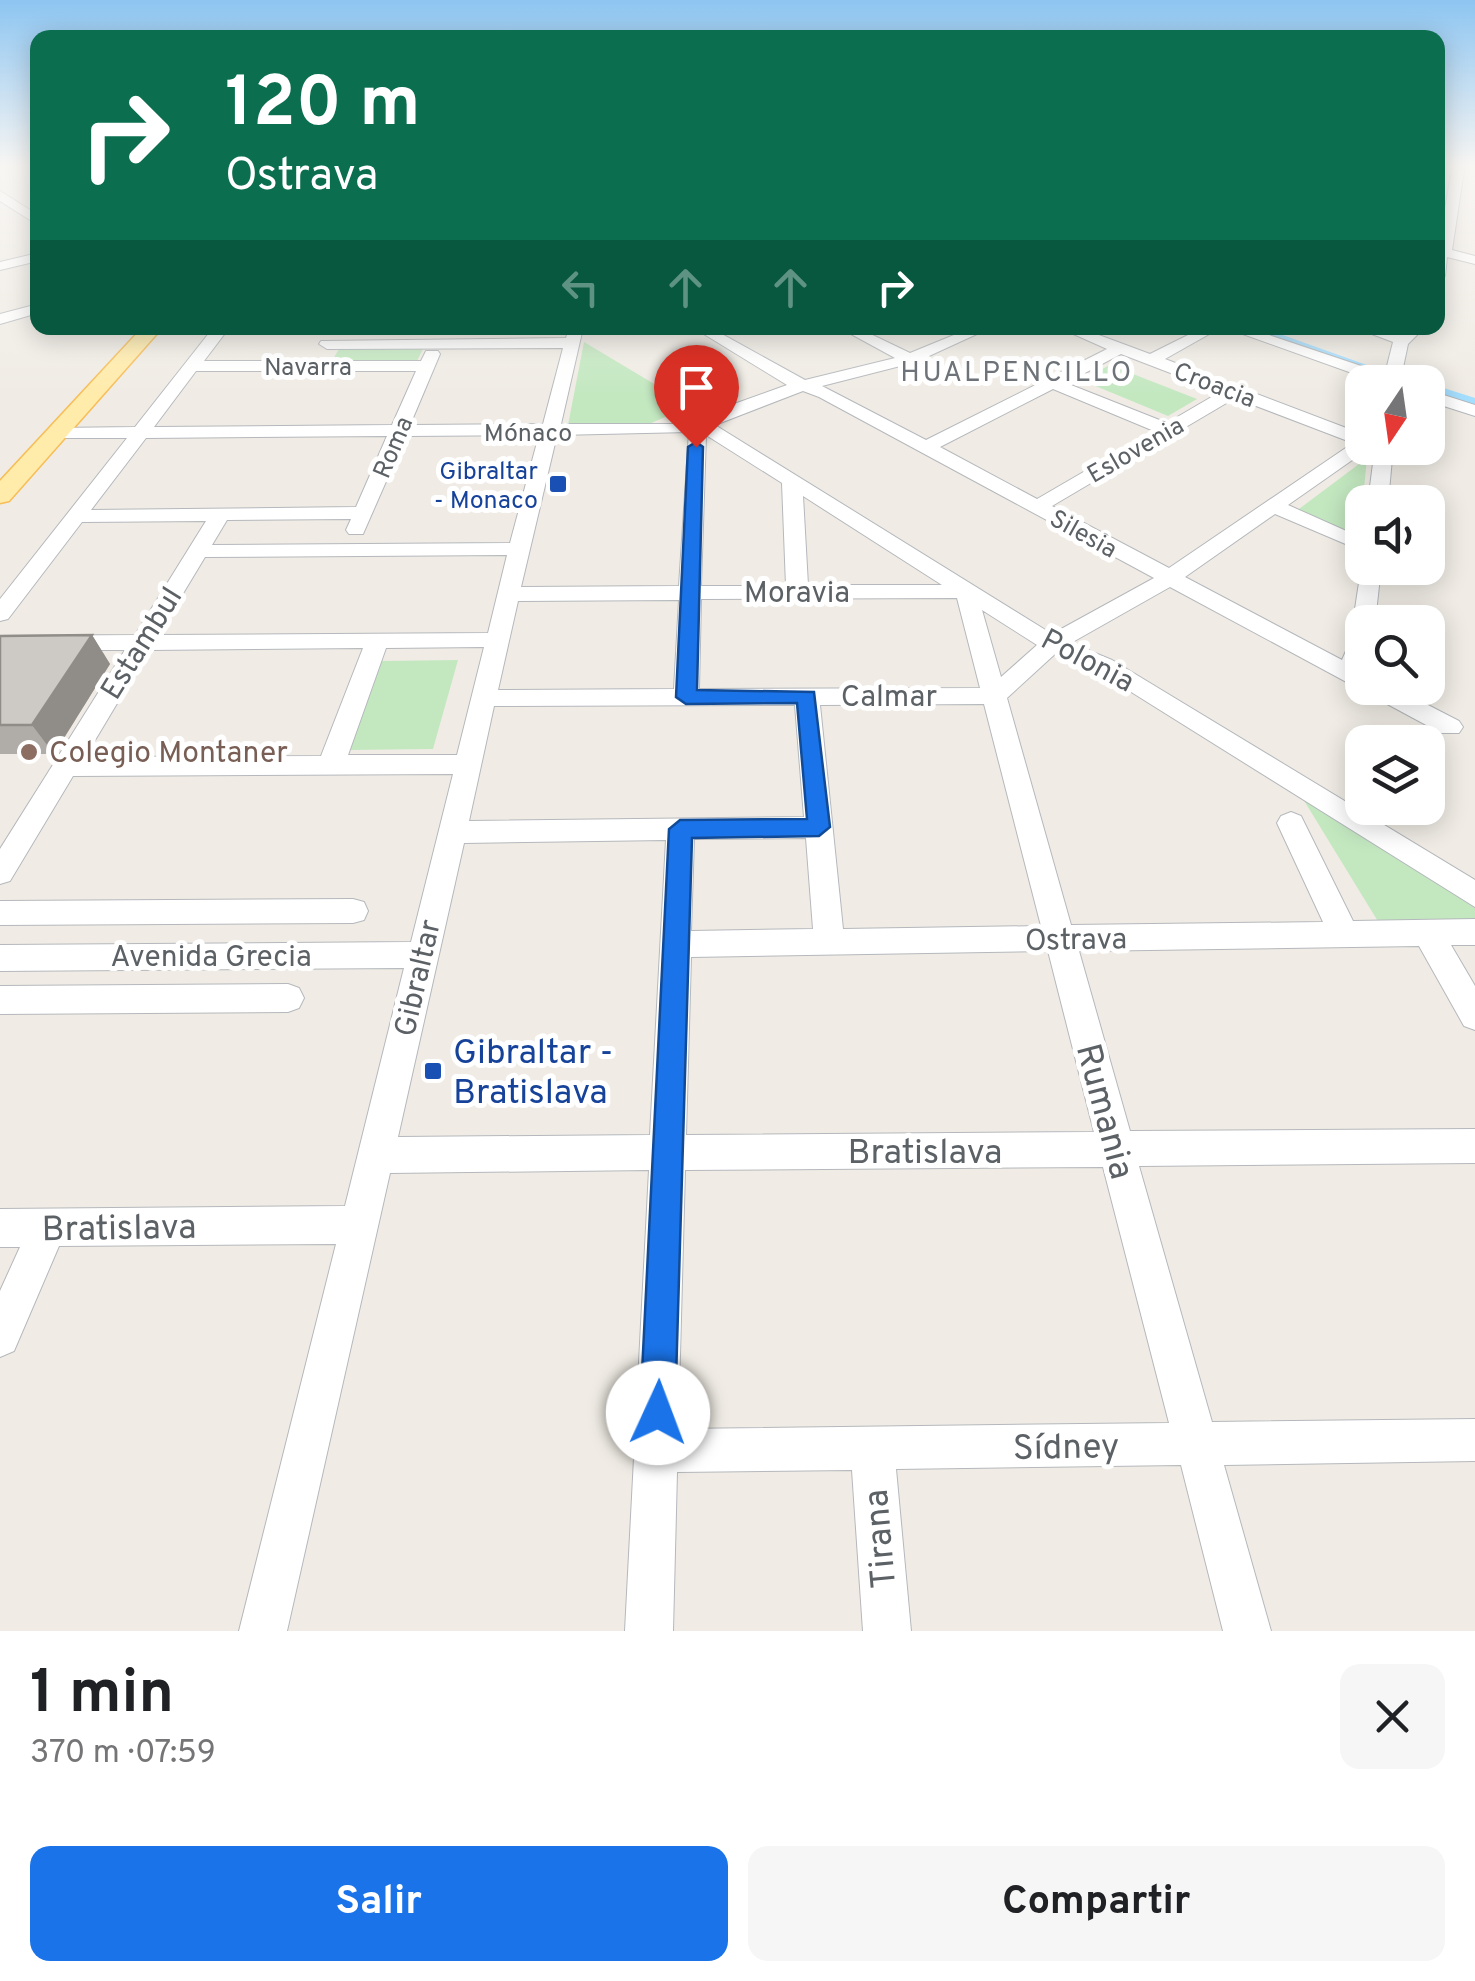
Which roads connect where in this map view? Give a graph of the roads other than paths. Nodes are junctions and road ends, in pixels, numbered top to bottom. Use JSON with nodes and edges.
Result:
{"nodes":[{"id":1,"x":1445,"y":256,"type":"edge"},
{"id":2,"x":30,"y":258,"type":"edge"},
{"id":3,"x":1475,"y":263,"type":"edge"},
{"id":4,"x":0,"y":266,"type":"edge"},
{"id":5,"x":30,"y":310,"type":"edge"},
{"id":6,"x":0,"y":319,"type":"edge"},
{"id":7,"x":146,"y":335,"type":"edge"},
{"id":8,"x":215,"y":335,"type":"edge"},
{"id":9,"x":333,"y":335,"type":"edge"},
{"id":10,"x":559,"y":335,"type":"edge"},
{"id":11,"x":576,"y":335,"type":"edge"},
{"id":12,"x":713,"y":335,"type":"edge"},
{"id":13,"x":861,"y":335,"type":"edge"},
{"id":14,"x":967,"y":335,"type":"edge"},
{"id":15,"x":1086,"y":335,"type":"edge"},
{"id":16,"x":1199,"y":335,"type":"edge"},
{"id":17,"x":1254,"y":335,"type":"edge"},
{"id":18,"x":1294,"y":335,"type":"edge"},
{"id":19,"x":1386,"y":335,"type":"edge"},
{"id":20,"x":1408,"y":335,"type":"edge"},
{"id":21,"x":1402,"y":340,"type":"junction"},
{"id":22,"x":327,"y":344,"type":"junction"},
{"id":23,"x":1121,"y":348,"type":"junction"},
{"id":24,"x":437,"y":355,"type":"junction"},
{"id":25,"x":910,"y":359,"type":"junction"},
{"id":26,"x":1152,"y":360,"type":"junction"},
{"id":27,"x":1395,"y":362,"type":"junction"},
{"id":28,"x":1395,"y":365,"type":"edge"},
{"id":29,"x":190,"y":366,"type":"junction"},
{"id":30,"x":313,"y":366,"type":"junction"},
{"id":31,"x":1345,"y":366,"type":"edge"},
{"id":32,"x":1052,"y":383,"type":"junction"},
{"id":33,"x":806,"y":385,"type":"junction"},
{"id":34,"x":1234,"y":391,"type":"junction"},
{"id":35,"x":1445,"y":401,"type":"edge"},
{"id":36,"x":1475,"y":411,"type":"edge"},
{"id":37,"x":701,"y":424,"type":"junction"},
{"id":38,"x":1168,"y":430,"type":"junction"},
{"id":39,"x":547,"y":432,"type":"junction"},
{"id":40,"x":56,"y":433,"type":"junction"},
{"id":41,"x":140,"y":433,"type":"junction"},
{"id":42,"x":406,"y":433,"type":"junction"},
{"id":43,"x":1345,"y":436,"type":"edge"},
{"id":44,"x":926,"y":447,"type":"junction"},
{"id":45,"x":1345,"y":456,"type":"edge"},
{"id":46,"x":792,"y":481,"type":"junction"},
{"id":47,"x":1,"y":492,"type":"edge"},
{"id":48,"x":1036,"y":507,"type":"junction"},
{"id":49,"x":1276,"y":508,"type":"junction"},
{"id":50,"x":363,"y":513,"type":"junction"},
{"id":51,"x":220,"y":515,"type":"junction"},
{"id":52,"x":77,"y":516,"type":"junction"},
{"id":53,"x":1345,"y":538,"type":"edge"},
{"id":54,"x":519,"y":549,"type":"junction"},
{"id":55,"x":357,"y":550,"type":"junction"},
{"id":56,"x":197,"y":552,"type":"junction"},
{"id":57,"x":1168,"y":579,"type":"junction"},
{"id":58,"x":966,"y":591,"type":"junction"},
{"id":59,"x":690,"y":592,"type":"junction"},
{"id":60,"x":797,"y":592,"type":"junction"},
{"id":61,"x":508,"y":594,"type":"junction"},
{"id":62,"x":0,"y":614,"type":"edge"},
{"id":63,"x":497,"y":640,"type":"junction"},
{"id":64,"x":378,"y":641,"type":"junction"},
{"id":65,"x":142,"y":642,"type":"junction"},
{"id":66,"x":0,"y":643,"type":"edge"},
{"id":67,"x":1052,"y":644,"type":"junction"},
{"id":68,"x":1345,"y":671,"type":"edge"},
{"id":69,"x":807,"y":696,"type":"junction"},
{"id":70,"x":994,"y":696,"type":"junction"},
{"id":71,"x":686,"y":697,"type":"junction"},
{"id":72,"x":483,"y":698,"type":"junction"},
{"id":73,"x":1409,"y":705,"type":"edge"},
{"id":74,"x":1450,"y":726,"type":"dead end"},
{"id":75,"x":468,"y":764,"type":"junction"},
{"id":76,"x":331,"y":765,"type":"junction"},
{"id":77,"x":65,"y":768,"type":"junction"},
{"id":78,"x":1291,"y":823,"type":"dead end"},
{"id":79,"x":819,"y":827,"type":"junction"},
{"id":80,"x":680,"y":829,"type":"junction"},
{"id":81,"x":452,"y":832,"type":"junction"},
{"id":82,"x":0,"y":872,"type":"edge"},
{"id":83,"x":1475,"y":895,"type":"edge"},
{"id":84,"x":352,"y":911,"type":"dead end"},
{"id":85,"x":169,"y":912,"type":"junction"},
{"id":86,"x":0,"y":913,"type":"edge"},
{"id":87,"x":1475,"y":932,"type":"edge"},
{"id":88,"x":1344,"y":934,"type":"junction"},
{"id":89,"x":1428,"y":934,"type":"junction"},
{"id":90,"x":1060,"y":939,"type":"junction"},
{"id":91,"x":829,"y":942,"type":"junction"},
{"id":92,"x":676,"y":944,"type":"junction"},
{"id":93,"x":422,"y":955,"type":"junction"},
{"id":94,"x":148,"y":957,"type":"junction"},
{"id":95,"x":0,"y":958,"type":"edge"},
{"id":96,"x":288,"y":998,"type":"dead end"},
{"id":97,"x":128,"y":999,"type":"junction"},
{"id":98,"x":0,"y":1000,"type":"edge"},
{"id":99,"x":1475,"y":1016,"type":"edge"},
{"id":100,"x":1475,"y":1146,"type":"edge"},
{"id":101,"x":1117,"y":1149,"type":"junction"},
{"id":102,"x":668,"y":1153,"type":"junction"},
{"id":103,"x":376,"y":1155,"type":"junction"},
{"id":104,"x":359,"y":1225,"type":"junction"},
{"id":105,"x":0,"y":1228,"type":"edge"},
{"id":106,"x":48,"y":1228,"type":"junction"},
{"id":107,"x":0,"y":1336,"type":"edge"},
{"id":108,"x":1475,"y":1440,"type":"edge"},
{"id":109,"x":1196,"y":1444,"type":"junction"},
{"id":110,"x":872,"y":1448,"type":"junction"},
{"id":111,"x":656,"y":1450,"type":"junction"},
{"id":112,"x":263,"y":1631,"type":"edge"},
{"id":113,"x":649,"y":1631,"type":"edge"},
{"id":114,"x":887,"y":1631,"type":"edge"},
{"id":115,"x":1246,"y":1631,"type":"edge"}],
"edges":[{"from":1,"to":3,"type":"street"},
{"from":2,"to":4,"type":"street"},
{"from":5,"to":6,"type":"street"},
{"from":7,"to":40,"type":"main road"},
{"from":8,"to":29,"type":"street"},
{"from":9,"to":22,"type":"street"},
{"from":10,"to":24,"type":"street"},
{"from":11,"to":39,"type":"street","name":"Gibraltar"},
{"from":12,"to":33,"type":"street","name":"Silesia"},
{"from":13,"to":25,"type":"street"},
{"from":14,"to":25,"type":"street","name":"Mónaco"},
{"from":15,"to":23,"type":"street","name":"Croacia"},
{"from":16,"to":26,"type":"street"},
{"from":17,"to":31,"type":"street"},
{"from":18,"to":27,"type":"street"},
{"from":19,"to":21,"type":"street"},
{"from":20,"to":21,"type":"street"},
{"from":21,"to":27,"type":"street"},
{"from":22,"to":24,"type":"street"},
{"from":22,"to":30,"type":"street"},
{"from":23,"to":26,"type":"street","name":"Croacia"},
{"from":23,"to":32,"type":"street"},
{"from":24,"to":30,"type":"street","name":"Navarra"},
{"from":24,"to":42,"type":"street","name":"Roma"},
{"from":25,"to":33,"type":"street","name":"Mónaco"},
{"from":26,"to":34,"type":"street","name":"Croacia"},
{"from":27,"to":28,"type":"street"},
{"from":29,"to":30,"type":"street","name":"Navarra"},
{"from":29,"to":41,"type":"street"},
{"from":32,"to":38,"type":"street"},
{"from":32,"to":44,"type":"street"},
{"from":33,"to":37,"type":"street","name":"Mónaco"},
{"from":33,"to":44,"type":"street","name":"Silesia"},
{"from":34,"to":38,"type":"street","name":"Eslovenia"},
{"from":34,"to":43,"type":"street","name":"Croacia"},
{"from":35,"to":36,"type":"street"},
{"from":37,"to":39,"type":"street","name":"Mónaco"},
{"from":37,"to":46,"type":"street","name":"Polonia"},
{"from":37,"to":59,"type":"street"},
{"from":38,"to":48,"type":"street","name":"Eslovenia"},
{"from":39,"to":42,"type":"street","name":"Mónaco"},
{"from":39,"to":54,"type":"street","name":"Gibraltar"},
{"from":40,"to":41,"type":"street","name":"Mónaco"},
{"from":40,"to":47,"type":"main road"},
{"from":41,"to":42,"type":"street","name":"Mónaco"},
{"from":41,"to":52,"type":"street"},
{"from":42,"to":50,"type":"street","name":"Roma"},
{"from":42,"to":55,"type":"street","name":"Roma"},
{"from":44,"to":48,"type":"street","name":"Silesia"},
{"from":45,"to":49,"type":"street"},
{"from":46,"to":58,"type":"street","name":"Polonia"},
{"from":46,"to":60,"type":"street"},
{"from":48,"to":57,"type":"street","name":"Silesia"},
{"from":49,"to":53,"type":"street"},
{"from":49,"to":57,"type":"street"},
{"from":50,"to":51,"type":"street"},
{"from":50,"to":55,"type":"street","name":"Roma"},
{"from":51,"to":52,"type":"street"},
{"from":51,"to":56,"type":"street","name":"Estambul"},
{"from":52,"to":62,"type":"street"},
{"from":54,"to":55,"type":"street"},
{"from":54,"to":61,"type":"street","name":"Gibraltar"},
{"from":55,"to":56,"type":"street"},
{"from":56,"to":65,"type":"street","name":"Estambul"},
{"from":57,"to":67,"type":"street"},
{"from":57,"to":68,"type":"street","name":"Silesia"},
{"from":58,"to":60,"type":"street","name":"Moravia"},
{"from":58,"to":67,"type":"street","name":"Polonia"},
{"from":58,"to":70,"type":"street","name":"Rumania"},
{"from":59,"to":60,"type":"street","name":"Moravia"},
{"from":59,"to":61,"type":"street","name":"Moravia"},
{"from":59,"to":71,"type":"street"},
{"from":61,"to":63,"type":"street","name":"Gibraltar"},
{"from":63,"to":64,"type":"street"},
{"from":63,"to":72,"type":"street","name":"Gibraltar"},
{"from":64,"to":65,"type":"street"},
{"from":64,"to":76,"type":"street"},
{"from":65,"to":66,"type":"street"},
{"from":65,"to":77,"type":"street","name":"Estambul"},
{"from":67,"to":70,"type":"street"},
{"from":67,"to":83,"type":"street","name":"Polonia"},
{"from":69,"to":70,"type":"street","name":"Calmar"},
{"from":69,"to":71,"type":"street","name":"Calmar"},
{"from":69,"to":79,"type":"street"},
{"from":70,"to":90,"type":"street","name":"Rumania"},
{"from":71,"to":72,"type":"street","name":"Calmar"},
{"from":72,"to":75,"type":"street","name":"Gibraltar"},
{"from":73,"to":74,"type":"street"},
{"from":75,"to":76,"type":"street"},
{"from":75,"to":81,"type":"street","name":"Gibraltar"},
{"from":76,"to":77,"type":"street"},
{"from":77,"to":82,"type":"street","name":"Estambul"},
{"from":78,"to":88,"type":"street"},
{"from":79,"to":80,"type":"street"},
{"from":79,"to":91,"type":"street"},
{"from":80,"to":81,"type":"street"},
{"from":80,"to":92,"type":"street"},
{"from":81,"to":93,"type":"street","name":"Gibraltar"},
{"from":84,"to":85,"type":"street"},
{"from":85,"to":86,"type":"street"},
{"from":85,"to":94,"type":"street"},
{"from":87,"to":89,"type":"street","name":"Ostrava"},
{"from":88,"to":89,"type":"street","name":"Ostrava"},
{"from":88,"to":90,"type":"street","name":"Ostrava"},
{"from":89,"to":99,"type":"street"},
{"from":90,"to":91,"type":"street","name":"Ostrava"},
{"from":90,"to":101,"type":"street","name":"Rumania"},
{"from":91,"to":92,"type":"street","name":"Ostrava"},
{"from":92,"to":102,"type":"street"},
{"from":93,"to":94,"type":"street","name":"Avenida Grecia"},
{"from":93,"to":103,"type":"street","name":"Gibraltar"},
{"from":94,"to":95,"type":"street","name":"Avenida Grecia"},
{"from":94,"to":97,"type":"street"},
{"from":96,"to":97,"type":"street"},
{"from":97,"to":98,"type":"street"},
{"from":100,"to":101,"type":"street","name":"Bratislava"},
{"from":101,"to":102,"type":"street","name":"Bratislava"},
{"from":101,"to":109,"type":"street","name":"Rumania"},
{"from":102,"to":103,"type":"street","name":"Bratislava"},
{"from":102,"to":111,"type":"street"},
{"from":103,"to":104,"type":"street","name":"Gibraltar"},
{"from":104,"to":106,"type":"street","name":"Bratislava"},
{"from":104,"to":112,"type":"street","name":"Gibraltar"},
{"from":105,"to":106,"type":"street","name":"Bratislava"},
{"from":106,"to":107,"type":"street"},
{"from":108,"to":109,"type":"street","name":"Sídney"},
{"from":109,"to":110,"type":"street","name":"Sídney"},
{"from":109,"to":115,"type":"street","name":"Rumania"},
{"from":110,"to":111,"type":"street","name":"Sídney"},
{"from":110,"to":114,"type":"street","name":"Tirana"},
{"from":111,"to":113,"type":"street"}]}
